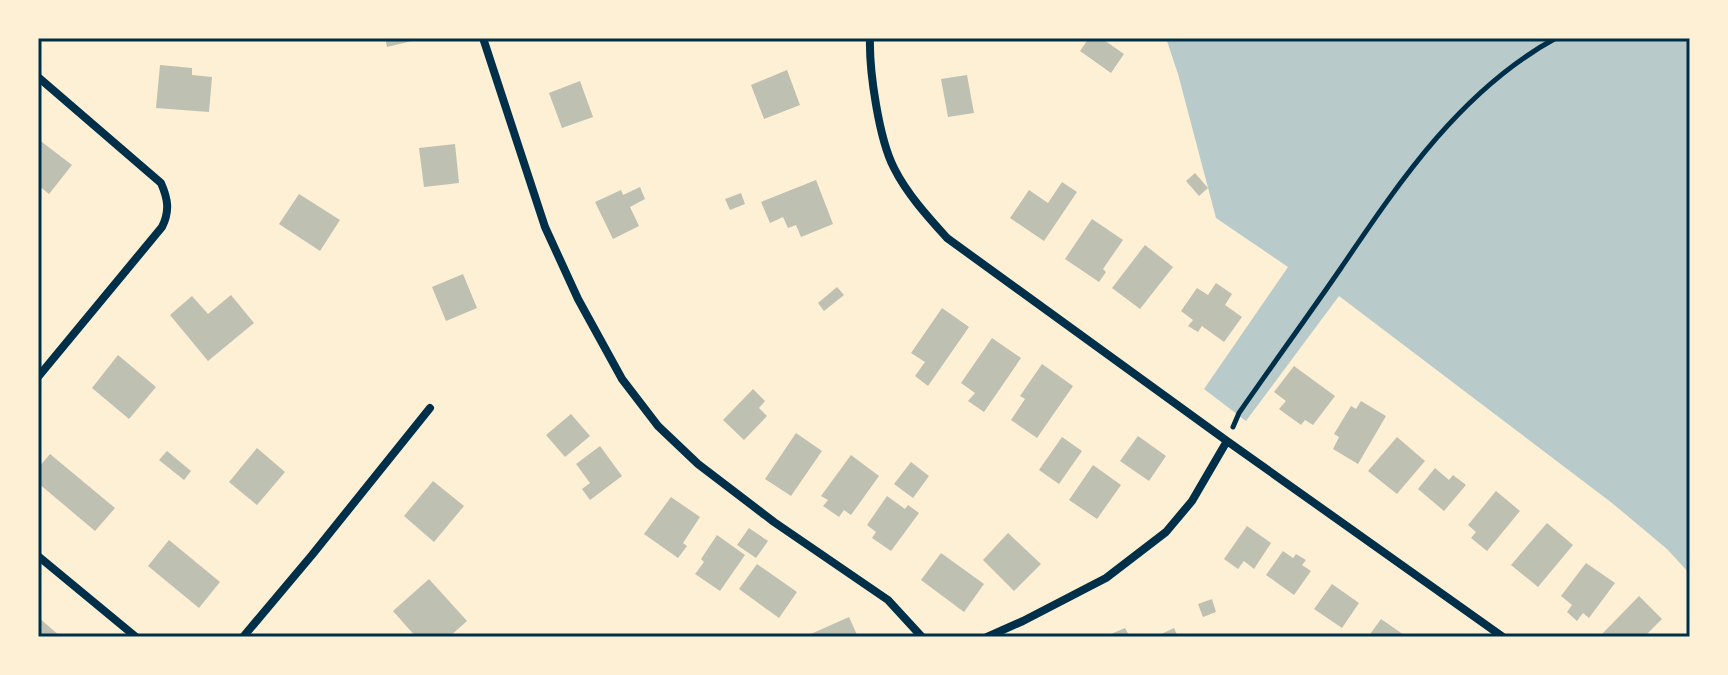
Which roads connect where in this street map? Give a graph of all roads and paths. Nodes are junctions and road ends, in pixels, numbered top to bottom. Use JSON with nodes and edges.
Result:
{"nodes":[{"id":1,"x":483,"y":38,"type":"edge"},
{"id":2,"x":870,"y":38,"type":"edge"},
{"id":3,"x":1556,"y":38,"type":"edge"},
{"id":4,"x":38,"y":77,"type":"edge"},
{"id":5,"x":38,"y":377,"type":"edge"},
{"id":6,"x":430,"y":408,"type":"dead end"},
{"id":7,"x":1227,"y":441,"type":"junction"},
{"id":8,"x":38,"y":556,"type":"edge"},
{"id":9,"x":136,"y":637,"type":"edge"},
{"id":10,"x":243,"y":637,"type":"edge"},
{"id":11,"x":922,"y":637,"type":"edge"},
{"id":12,"x":987,"y":637,"type":"edge"},
{"id":13,"x":1503,"y":637,"type":"edge"}],
"edges":[{"from":1,"to":11,"type":"street"},
{"from":2,"to":7,"type":"street"},
{"from":3,"to":7,"type":"path"},
{"from":4,"to":5,"type":"street"},
{"from":6,"to":10,"type":"street"},
{"from":7,"to":12,"type":"street"},
{"from":7,"to":13,"type":"street"},
{"from":8,"to":9,"type":"street"}]}
